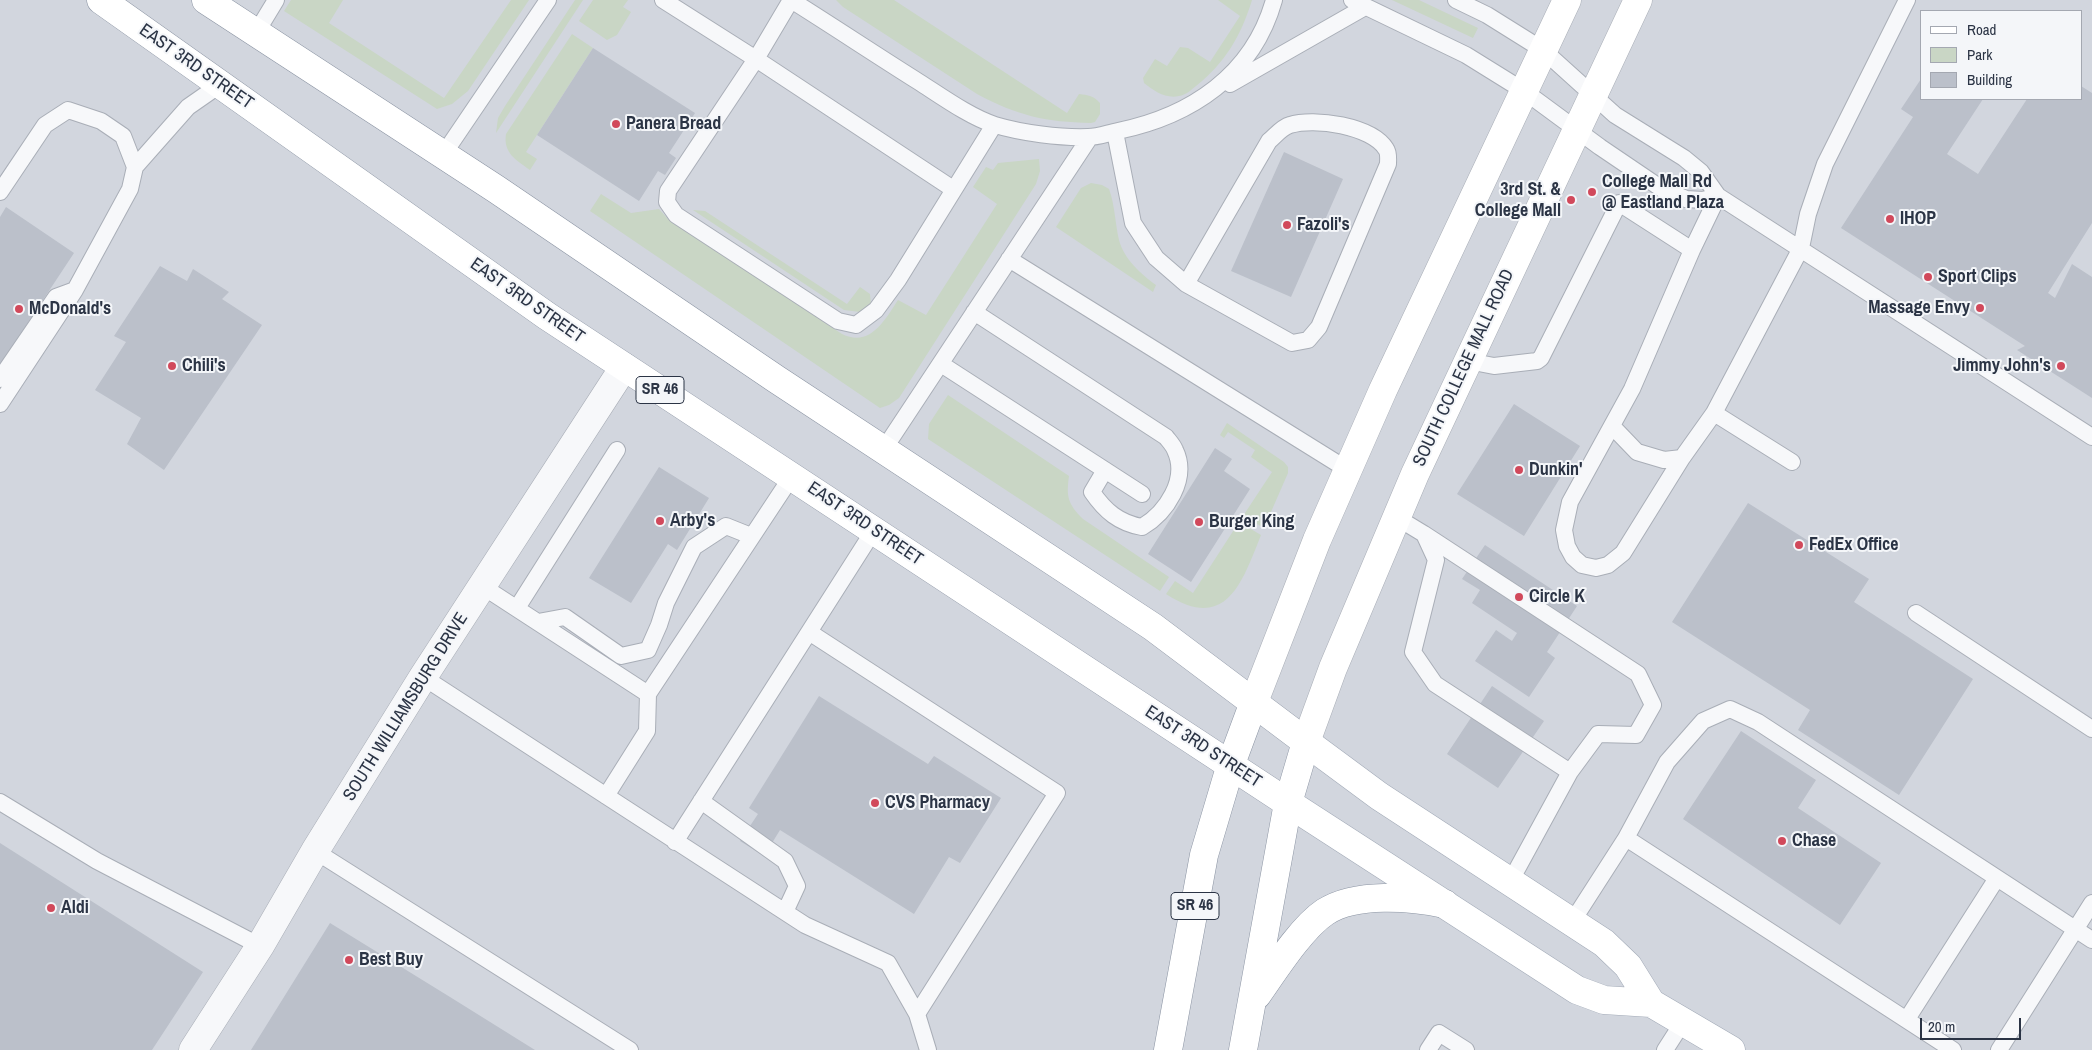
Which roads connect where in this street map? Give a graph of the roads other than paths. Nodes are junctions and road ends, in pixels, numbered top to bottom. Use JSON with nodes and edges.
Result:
{"nodes":[{"id":1,"x":101,"y":0,"type":"edge"},
{"id":2,"x":206,"y":0,"type":"edge"},
{"id":3,"x":276,"y":0,"type":"edge"},
{"id":4,"x":548,"y":0,"type":"edge"},
{"id":5,"x":663,"y":0,"type":"edge"},
{"id":6,"x":791,"y":0,"type":"edge"},
{"id":7,"x":1274,"y":0,"type":"edge"},
{"id":8,"x":1456,"y":0,"type":"edge"},
{"id":9,"x":1567,"y":0,"type":"edge"},
{"id":10,"x":1638,"y":0,"type":"edge"},
{"id":11,"x":1907,"y":0,"type":"edge"},
{"id":12,"x":1358,"y":3,"type":"edge"},
{"id":13,"x":256,"y":33,"type":"junction"},
{"id":14,"x":1543,"y":50,"type":"junction"},
{"id":15,"x":756,"y":59,"type":"junction"},
{"id":16,"x":221,"y":84,"type":"junction"},
{"id":17,"x":1524,"y":90,"type":"junction"},
{"id":18,"x":1594,"y":94,"type":"junction"},
{"id":19,"x":1204,"y":99,"type":"junction"},
{"id":20,"x":994,"y":124,"type":"junction"},
{"id":21,"x":1577,"y":130,"type":"junction"},
{"id":22,"x":1115,"y":132,"type":"junction"},
{"id":23,"x":1090,"y":137,"type":"junction"},
{"id":24,"x":443,"y":155,"type":"junction"},
{"id":25,"x":135,"y":168,"type":"junction"},
{"id":26,"x":953,"y":189,"type":"junction"},
{"id":27,"x":0,"y":192,"type":"edge"},
{"id":28,"x":1718,"y":196,"type":"junction"},
{"id":29,"x":1801,"y":248,"type":"junction"},
{"id":30,"x":1692,"y":250,"type":"junction"},
{"id":31,"x":1009,"y":259,"type":"junction"},
{"id":32,"x":1186,"y":284,"type":"junction"},
{"id":33,"x":75,"y":290,"type":"junction"},
{"id":34,"x":974,"y":312,"type":"junction"},
{"id":35,"x":1468,"y":361,"type":"junction"},
{"id":36,"x":941,"y":364,"type":"junction"},
{"id":37,"x":624,"y":367,"type":"junction"},
{"id":38,"x":0,"y":379,"type":"edge"},
{"id":39,"x":0,"y":404,"type":"edge"},
{"id":40,"x":1714,"y":413,"type":"junction"},
{"id":41,"x":1612,"y":426,"type":"junction"},
{"id":42,"x":2092,"y":437,"type":"edge"},
{"id":43,"x":884,"y":449,"type":"junction"},
{"id":44,"x":616,"y":450,"type":"dead end"},
{"id":45,"x":1682,"y":458,"type":"junction"},
{"id":46,"x":1792,"y":462,"type":"dead end"},
{"id":47,"x":1105,"y":470,"type":"junction"},
{"id":48,"x":1348,"y":470,"type":"junction"},
{"id":49,"x":792,"y":476,"type":"junction"},
{"id":50,"x":1142,"y":494,"type":"dead end"},
{"id":51,"x":1396,"y":517,"type":"junction"},
{"id":52,"x":874,"y":530,"type":"junction"},
{"id":53,"x":1424,"y":534,"type":"junction"},
{"id":54,"x":752,"y":536,"type":"junction"},
{"id":55,"x":482,"y":586,"type":"junction"},
{"id":56,"x":517,"y":608,"type":"junction"},
{"id":57,"x":1916,"y":613,"type":"dead end"},
{"id":58,"x":538,"y":622,"type":"junction"},
{"id":59,"x":809,"y":632,"type":"junction"},
{"id":60,"x":423,"y":677,"type":"junction"},
{"id":61,"x":648,"y":694,"type":"junction"},
{"id":62,"x":1254,"y":702,"type":"junction"},
{"id":63,"x":2092,"y":729,"type":"edge"},
{"id":64,"x":1306,"y":742,"type":"junction"},
{"id":65,"x":1231,"y":764,"type":"junction"},
{"id":66,"x":1570,"y":772,"type":"junction"},
{"id":67,"x":606,"y":796,"type":"junction"},
{"id":68,"x":701,"y":801,"type":"junction"},
{"id":69,"x":0,"y":802,"type":"edge"},
{"id":70,"x":1288,"y":802,"type":"junction"},
{"id":71,"x":1626,"y":838,"type":"junction"},
{"id":72,"x":675,"y":842,"type":"junction"},
{"id":73,"x":315,"y":851,"type":"junction"},
{"id":74,"x":1997,"y":878,"type":"junction"},
{"id":75,"x":1510,"y":882,"type":"junction"},
{"id":76,"x":2092,"y":903,"type":"edge"},
{"id":77,"x":1445,"y":904,"type":"junction"},
{"id":78,"x":785,"y":912,"type":"junction"},
{"id":79,"x":1572,"y":922,"type":"junction"},
{"id":80,"x":2076,"y":930,"type":"junction"},
{"id":81,"x":2092,"y":940,"type":"edge"},
{"id":82,"x":260,"y":946,"type":"junction"},
{"id":83,"x":1252,"y":1003,"type":"junction"},
{"id":84,"x":1651,"y":1003,"type":"junction"},
{"id":85,"x":917,"y":1014,"type":"junction"},
{"id":86,"x":1906,"y":1019,"type":"junction"},
{"id":87,"x":1684,"y":1022,"type":"junction"},
{"id":88,"x":193,"y":1050,"type":"edge"},
{"id":89,"x":630,"y":1050,"type":"edge"},
{"id":90,"x":928,"y":1050,"type":"edge"},
{"id":91,"x":1168,"y":1050,"type":"edge"},
{"id":92,"x":1243,"y":1050,"type":"edge"},
{"id":93,"x":1428,"y":1050,"type":"edge"},
{"id":94,"x":1466,"y":1050,"type":"edge"},
{"id":95,"x":1665,"y":1050,"type":"edge"},
{"id":96,"x":1731,"y":1050,"type":"edge"},
{"id":97,"x":1952,"y":1050,"type":"edge"},
{"id":98,"x":2000,"y":1050,"type":"edge"}],
"edges":[{"from":1,"to":16,"type":"main road","name":"EAST 3RD STREET","number":"SR 46"},
{"from":2,"to":13,"type":"main road"},
{"from":3,"to":13,"type":"lane"},
{"from":4,"to":24,"type":"lane"},
{"from":5,"to":15,"type":"lane"},
{"from":6,"to":15,"type":"lane"},
{"from":6,"to":20,"type":"lane"},
{"from":7,"to":19,"type":"lane"},
{"from":8,"to":14,"type":"lane"},
{"from":9,"to":14,"type":"main road"},
{"from":10,"to":18,"type":"main road","name":"SOUTH COLLEGE MALL ROAD"},
{"from":11,"to":29,"type":"lane"},
{"from":12,"to":17,"type":"lane"},
{"from":12,"to":19,"type":"lane"},
{"from":13,"to":24,"type":"main road"},
{"from":14,"to":17,"type":"main road"},
{"from":14,"to":18,"type":"lane"},
{"from":15,"to":26,"type":"lane"},
{"from":15,"to":26,"type":"lane"},
{"from":16,"to":25,"type":"lane"},
{"from":16,"to":37,"type":"main road","name":"EAST 3RD STREET","number":"SR 46"},
{"from":17,"to":21,"type":"lane"},
{"from":17,"to":48,"type":"main road"},
{"from":18,"to":21,"type":"main road","name":"SOUTH COLLEGE MALL ROAD"},
{"from":18,"to":28,"type":"lane"},
{"from":19,"to":22,"type":"lane"},
{"from":20,"to":23,"type":"lane"},
{"from":20,"to":26,"type":"lane"},
{"from":21,"to":28,"type":"lane"},
{"from":21,"to":35,"type":"main road","name":"SOUTH COLLEGE MALL ROAD"},
{"from":22,"to":23,"type":"lane"},
{"from":22,"to":32,"type":"lane"},
{"from":23,"to":31,"type":"lane"},
{"from":24,"to":43,"type":"main road"},
{"from":25,"to":27,"type":"lane"},
{"from":25,"to":33,"type":"lane"},
{"from":28,"to":29,"type":"lane"},
{"from":28,"to":30,"type":"lane"},
{"from":29,"to":40,"type":"lane"},
{"from":29,"to":42,"type":"lane"},
{"from":30,"to":35,"type":"lane"},
{"from":30,"to":41,"type":"lane"},
{"from":31,"to":34,"type":"lane"},
{"from":31,"to":48,"type":"lane"},
{"from":32,"to":32,"type":"lane"},
{"from":33,"to":38,"type":"lane"},
{"from":33,"to":39,"type":"lane"},
{"from":34,"to":36,"type":"lane"},
{"from":34,"to":47,"type":"lane"},
{"from":35,"to":51,"type":"main road","name":"SOUTH COLLEGE MALL ROAD"},
{"from":36,"to":43,"type":"lane"},
{"from":36,"to":47,"type":"lane"},
{"from":37,"to":49,"type":"main road","name":"EAST 3RD STREET","number":"SR 46"},
{"from":37,"to":55,"type":"street","name":"SOUTH WILLIAMSBURG DRIVE"},
{"from":40,"to":45,"type":"lane"},
{"from":40,"to":46,"type":"lane"},
{"from":41,"to":45,"type":"lane"},
{"from":41,"to":45,"type":"lane"},
{"from":43,"to":62,"type":"main road"},
{"from":44,"to":56,"type":"lane"},
{"from":47,"to":50,"type":"lane"},
{"from":48,"to":62,"type":"main road"},
{"from":49,"to":52,"type":"main road","name":"EAST 3RD STREET","number":"SR 46"},
{"from":49,"to":54,"type":"lane"},
{"from":51,"to":53,"type":"lane"},
{"from":51,"to":64,"type":"main road","name":"SOUTH COLLEGE MALL ROAD"},
{"from":52,"to":59,"type":"lane"},
{"from":52,"to":65,"type":"main road","name":"EAST 3RD STREET","number":"SR 46"},
{"from":53,"to":66,"type":"lane"},
{"from":53,"to":66,"type":"lane"},
{"from":54,"to":58,"type":"lane"},
{"from":54,"to":61,"type":"lane"},
{"from":55,"to":56,"type":"lane"},
{"from":55,"to":60,"type":"street","name":"SOUTH WILLIAMSBURG DRIVE"},
{"from":56,"to":58,"type":"lane"},
{"from":57,"to":63,"type":"lane"},
{"from":58,"to":61,"type":"lane"},
{"from":59,"to":68,"type":"lane"},
{"from":59,"to":85,"type":"lane"},
{"from":60,"to":67,"type":"lane"},
{"from":60,"to":73,"type":"street","name":"SOUTH WILLIAMSBURG DRIVE"},
{"from":61,"to":67,"type":"lane"},
{"from":62,"to":64,"type":"main road"},
{"from":62,"to":65,"type":"main road","number":"SR 46"},
{"from":64,"to":70,"type":"main road","name":"SOUTH COLLEGE MALL ROAD"},
{"from":64,"to":75,"type":"main road"},
{"from":65,"to":70,"type":"main road","name":"EAST 3RD STREET"},
{"from":65,"to":91,"type":"main road","number":"SR 46"},
{"from":66,"to":75,"type":"lane"},
{"from":67,"to":72,"type":"lane"},
{"from":68,"to":72,"type":"lane"},
{"from":68,"to":78,"type":"lane"},
{"from":69,"to":82,"type":"lane"},
{"from":70,"to":77,"type":"main road","name":"EAST 3RD STREET"},
{"from":70,"to":83,"type":"main road","name":"SOUTH COLLEGE MALL ROAD"},
{"from":71,"to":74,"type":"lane"},
{"from":71,"to":79,"type":"lane"},
{"from":71,"to":86,"type":"lane"},
{"from":72,"to":78,"type":"lane"},
{"from":73,"to":82,"type":"street","name":"SOUTH WILLIAMSBURG DRIVE"},
{"from":73,"to":89,"type":"lane"},
{"from":74,"to":80,"type":"lane"},
{"from":74,"to":86,"type":"lane"},
{"from":75,"to":79,"type":"main road"},
{"from":76,"to":80,"type":"lane"},
{"from":77,"to":83,"type":"main road"},
{"from":77,"to":84,"type":"main road","name":"EAST 3RD STREET"},
{"from":78,"to":85,"type":"lane"},
{"from":79,"to":84,"type":"main road"},
{"from":80,"to":81,"type":"lane"},
{"from":80,"to":98,"type":"lane"},
{"from":82,"to":88,"type":"street","name":"SOUTH WILLIAMSBURG DRIVE"},
{"from":83,"to":92,"type":"main road","name":"SOUTH COLLEGE MALL ROAD"},
{"from":84,"to":87,"type":"main road","name":"EAST 3RD STREET"},
{"from":85,"to":90,"type":"lane"},
{"from":86,"to":97,"type":"lane"},
{"from":87,"to":95,"type":"lane"},
{"from":87,"to":96,"type":"main road","name":"EAST 3RD STREET"},
{"from":93,"to":94,"type":"lane"}]}
